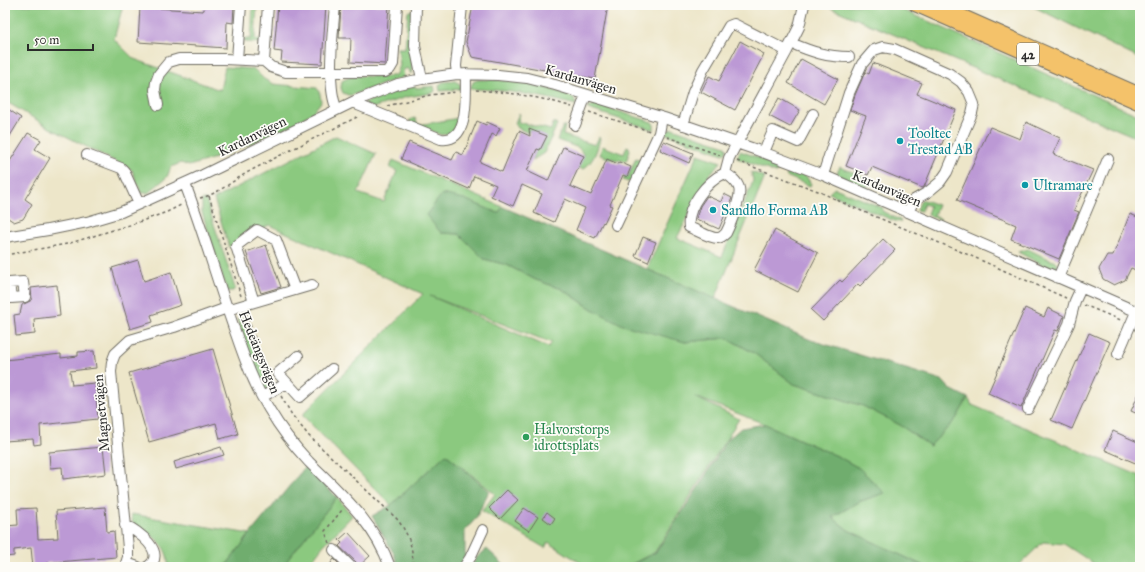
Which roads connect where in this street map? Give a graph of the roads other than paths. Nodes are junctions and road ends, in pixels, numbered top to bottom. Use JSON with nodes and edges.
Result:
{"nodes":[{"id":1,"x":241,"y":5,"type":"edge"},
{"id":2,"x":268,"y":5,"type":"edge"},
{"id":3,"x":334,"y":5,"type":"edge"},
{"id":4,"x":397,"y":5,"type":"edge"},
{"id":5,"x":416,"y":5,"type":"edge"},
{"id":6,"x":804,"y":5,"type":"edge"},
{"id":7,"x":915,"y":5,"type":"edge"},
{"id":8,"x":938,"y":5,"type":"edge"},
{"id":9,"x":462,"y":6,"type":"dead end"},
{"id":10,"x":789,"y":47,"type":"junction"},
{"id":11,"x":849,"y":58,"type":"dead end"},
{"id":12,"x":237,"y":59,"type":"junction"},
{"id":13,"x":264,"y":61,"type":"junction"},
{"id":14,"x":332,"y":72,"type":"junction"},
{"id":15,"x":461,"y":74,"type":"junction"},
{"id":16,"x":422,"y":79,"type":"junction"},
{"id":17,"x":586,"y":94,"type":"junction"},
{"id":18,"x":1140,"y":94,"type":"edge"},
{"id":19,"x":355,"y":101,"type":"junction"},
{"id":20,"x":1140,"y":104,"type":"edge"},
{"id":21,"x":158,"y":105,"type":"dead end"},
{"id":22,"x":337,"y":109,"type":"junction"},
{"id":23,"x":813,"y":114,"type":"dead end"},
{"id":24,"x":662,"y":118,"type":"junction"},
{"id":25,"x":575,"y":125,"type":"dead end"},
{"id":26,"x":683,"y":125,"type":"junction"},
{"id":27,"x":737,"y":143,"type":"junction"},
{"id":28,"x":764,"y":152,"type":"junction"},
{"id":29,"x":87,"y":154,"type":"dead end"},
{"id":30,"x":1108,"y":159,"type":"dead end"},
{"id":31,"x":724,"y":173,"type":"junction"},
{"id":32,"x":823,"y":175,"type":"junction"},
{"id":33,"x":185,"y":184,"type":"junction"},
{"id":34,"x":139,"y":204,"type":"junction"},
{"id":35,"x":908,"y":212,"type":"junction"},
{"id":36,"x":616,"y":224,"type":"dead end"},
{"id":37,"x":5,"y":237,"type":"edge"},
{"id":38,"x":1058,"y":278,"type":"junction"},
{"id":39,"x":312,"y":285,"type":"dead end"},
{"id":40,"x":1081,"y":288,"type":"junction"},
{"id":41,"x":295,"y":290,"type":"junction"},
{"id":42,"x":254,"y":302,"type":"junction"},
{"id":43,"x":227,"y":309,"type":"junction"},
{"id":44,"x":1138,"y":312,"type":"edge"},
{"id":45,"x":1118,"y":354,"type":"dead end"},
{"id":46,"x":298,"y":356,"type":"dead end"},
{"id":47,"x":332,"y":368,"type":"dead end"},
{"id":48,"x":287,"y":383,"type":"junction"},
{"id":49,"x":262,"y":398,"type":"junction"},
{"id":50,"x":1028,"y":409,"type":"dead end"},
{"id":51,"x":125,"y":524,"type":"junction"},
{"id":52,"x":483,"y":530,"type":"dead end"},
{"id":53,"x":334,"y":550,"type":"road end"},
{"id":54,"x":126,"y":565,"type":"edge"},
{"id":55,"x":138,"y":567,"type":"edge"},
{"id":56,"x":147,"y":567,"type":"edge"},
{"id":57,"x":351,"y":567,"type":"edge"},
{"id":58,"x":390,"y":567,"type":"edge"},
{"id":59,"x":464,"y":567,"type":"edge"}],
"edges":[{"from":1,"to":12,"type":"street"},
{"from":2,"to":13,"type":"street"},
{"from":3,"to":14,"type":"street"},
{"from":4,"to":14,"type":"street"},
{"from":5,"to":16,"type":"street"},
{"from":6,"to":10,"type":"street"},
{"from":7,"to":20,"type":"main road","number":"42"},
{"from":8,"to":18,"type":"main road","number":"42"},
{"from":9,"to":15,"type":"street"},
{"from":10,"to":11,"type":"street"},
{"from":10,"to":26,"type":"street"},
{"from":10,"to":27,"type":"street"},
{"from":12,"to":13,"type":"street"},
{"from":12,"to":21,"type":"street"},
{"from":13,"to":14,"type":"street"},
{"from":14,"to":22,"type":"street"},
{"from":15,"to":16,"type":"street","name":"Kardanvägen"},
{"from":15,"to":17,"type":"street","name":"Kardanvägen"},
{"from":15,"to":19,"type":"street"},
{"from":16,"to":19,"type":"street","name":"Kardanvägen"},
{"from":17,"to":24,"type":"street","name":"Kardanvägen"},
{"from":17,"to":25,"type":"street"},
{"from":19,"to":22,"type":"street","name":"Kardanvägen"},
{"from":22,"to":33,"type":"street","name":"Kardanvägen"},
{"from":23,"to":28,"type":"street"},
{"from":24,"to":26,"type":"street","name":"Kardanvägen"},
{"from":24,"to":36,"type":"street"},
{"from":26,"to":27,"type":"street","name":"Kardanvägen"},
{"from":27,"to":28,"type":"street","name":"Kardanvägen"},
{"from":27,"to":31,"type":"street"},
{"from":28,"to":32,"type":"street","name":"Kardanvägen"},
{"from":29,"to":34,"type":"street"},
{"from":30,"to":38,"type":"street"},
{"from":31,"to":31,"type":"street"},
{"from":32,"to":35,"type":"street","name":"Kardanvägen"},
{"from":32,"to":35,"type":"street"},
{"from":33,"to":34,"type":"street","name":"Kardanvägen"},
{"from":33,"to":43,"type":"street","name":"Hedeängsvägen"},
{"from":34,"to":37,"type":"street","name":"Kardanvägen"},
{"from":35,"to":38,"type":"street","name":"Kardanvägen"},
{"from":38,"to":40,"type":"street","name":"Kardanvägen"},
{"from":39,"to":41,"type":"street","name":"Magnetvägen"},
{"from":40,"to":44,"type":"street","name":"Kardanvägen"},
{"from":40,"to":50,"type":"street"},
{"from":41,"to":42,"type":"street","name":"Magnetvägen"},
{"from":41,"to":42,"type":"street"},
{"from":42,"to":43,"type":"street","name":"Magnetvägen"},
{"from":43,"to":49,"type":"street","name":"Hedeängsvägen"},
{"from":43,"to":51,"type":"street","name":"Magnetvägen"},
{"from":44,"to":45,"type":"street"},
{"from":46,"to":48,"type":"street"},
{"from":47,"to":48,"type":"street"},
{"from":48,"to":49,"type":"street"},
{"from":49,"to":58,"type":"street","name":"Hedeängsvägen"},
{"from":51,"to":54,"type":"street","name":"Magnetvägen"},
{"from":51,"to":56,"type":"street"},
{"from":52,"to":59,"type":"street"},
{"from":53,"to":57,"type":"street"},
{"from":54,"to":55,"type":"street"}]}
